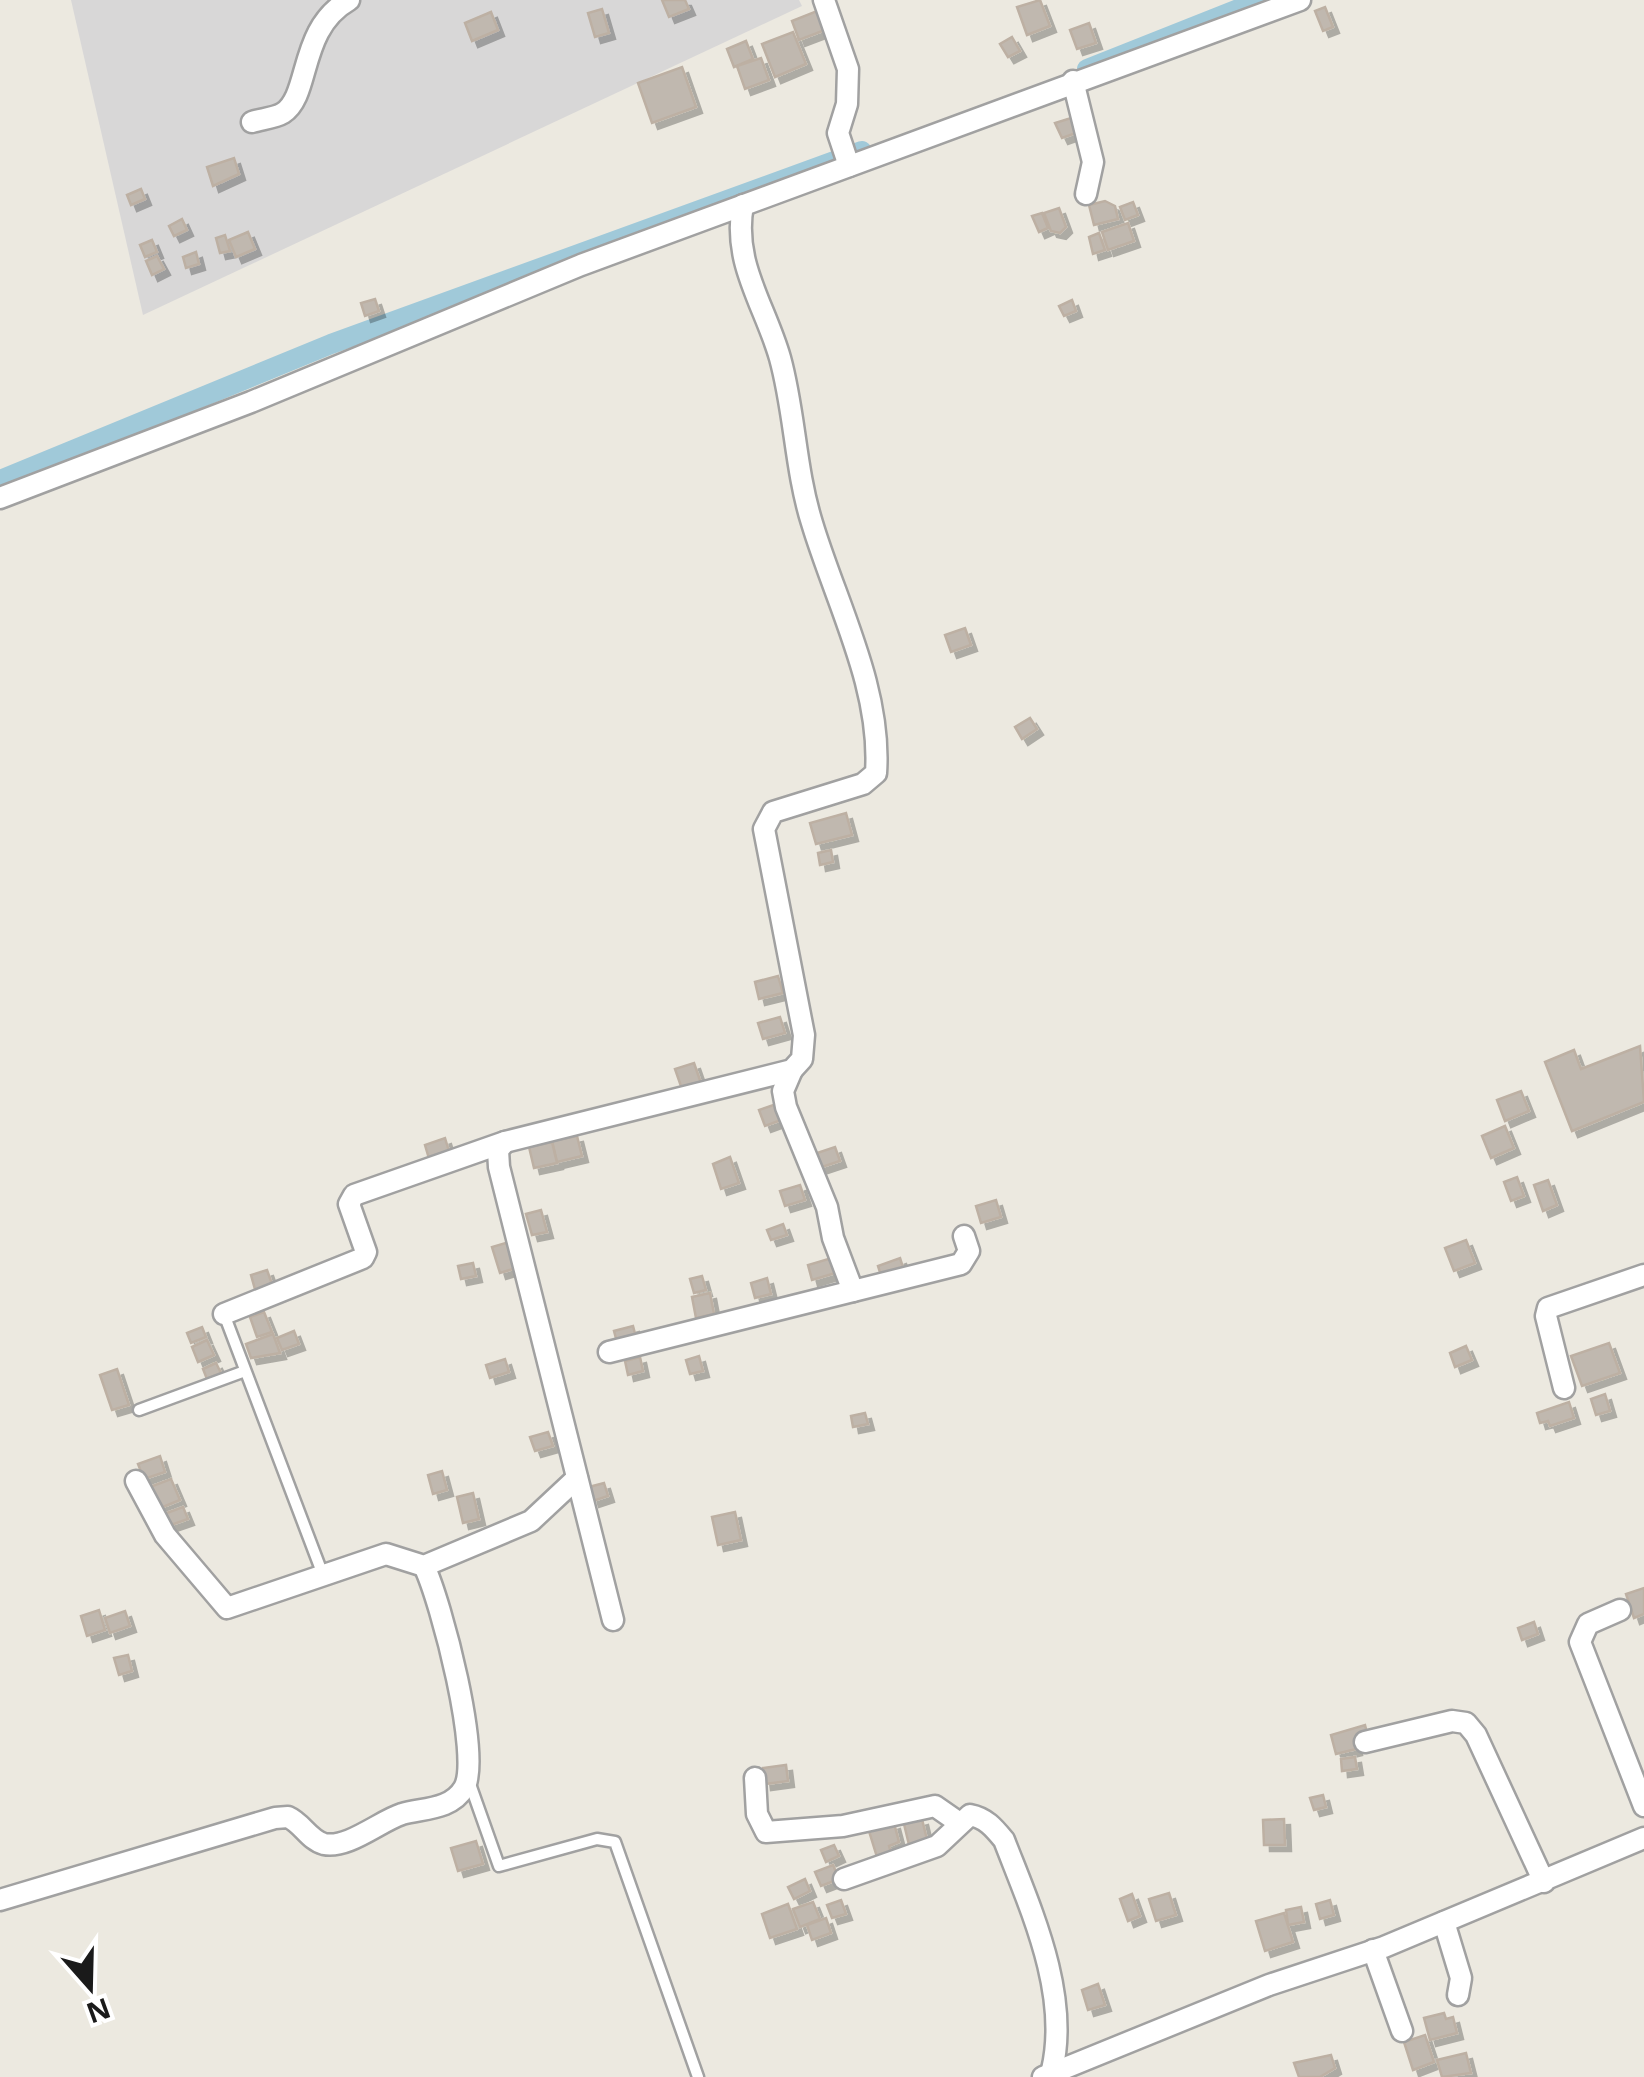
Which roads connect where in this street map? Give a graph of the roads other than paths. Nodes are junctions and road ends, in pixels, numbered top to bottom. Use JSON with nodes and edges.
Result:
{"nodes":[{"id":1,"x":349,"y":0,"type":"edge"},
{"id":2,"x":824,"y":0,"type":"edge"},
{"id":3,"x":1300,"y":0,"type":"edge"},
{"id":4,"x":1239,"y":9,"type":"edge"},
{"id":5,"x":1073,"y":80,"type":"junction"},
{"id":6,"x":252,"y":122,"type":"dead end"},
{"id":7,"x":846,"y":156,"type":"junction"},
{"id":8,"x":1086,"y":194,"type":"dead end"},
{"id":9,"x":743,"y":205,"type":"junction"},
{"id":10,"x":0,"y":498,"type":"edge"},
{"id":11,"x":792,"y":1070,"type":"junction"},
{"id":12,"x":505,"y":1142,"type":"junction"},
{"id":13,"x":964,"y":1236,"type":"dead end"},
{"id":14,"x":1644,"y":1275,"type":"edge"},
{"id":15,"x":853,"y":1291,"type":"junction"},
{"id":16,"x":224,"y":1314,"type":"joint"},
{"id":17,"x":609,"y":1352,"type":"dead end"},
{"id":18,"x":245,"y":1371,"type":"junction"},
{"id":19,"x":1564,"y":1388,"type":"dead end"},
{"id":20,"x":139,"y":1410,"type":"dead end"},
{"id":21,"x":577,"y":1478,"type":"junction"},
{"id":22,"x":136,"y":1481,"type":"dead end"},
{"id":23,"x":424,"y":1566,"type":"junction"},
{"id":24,"x":324,"y":1576,"type":"junction"},
{"id":25,"x":1620,"y":1610,"type":"dead end"},
{"id":26,"x":613,"y":1620,"type":"dead end"},
{"id":27,"x":1365,"y":1742,"type":"dead end"},
{"id":28,"x":468,"y":1778,"type":"junction"},
{"id":29,"x":755,"y":1778,"type":"dead end"},
{"id":30,"x":1644,"y":1806,"type":"edge"},
{"id":31,"x":958,"y":1822,"type":"junction"},
{"id":32,"x":1644,"y":1838,"type":"edge"},
{"id":33,"x":844,"y":1879,"type":"dead end"},
{"id":34,"x":1544,"y":1882,"type":"junction"},
{"id":35,"x":0,"y":1900,"type":"edge"},
{"id":36,"x":1444,"y":1922,"type":"junction"},
{"id":37,"x":1373,"y":1950,"type":"junction"},
{"id":38,"x":1458,"y":1996,"type":"dead end"},
{"id":39,"x":1402,"y":2031,"type":"dead end"},
{"id":40,"x":1048,"y":2073,"type":"edge"},
{"id":41,"x":698,"y":2077,"type":"edge"}],
"edges":[{"from":1,"to":6,"type":"street"},
{"from":2,"to":7,"type":"street"},
{"from":3,"to":4,"type":"street"},
{"from":4,"to":5,"type":"street"},
{"from":5,"to":7,"type":"street"},
{"from":5,"to":8,"type":"street"},
{"from":7,"to":9,"type":"street"},
{"from":9,"to":10,"type":"street"},
{"from":9,"to":11,"type":"street"},
{"from":11,"to":12,"type":"street"},
{"from":11,"to":15,"type":"street"},
{"from":12,"to":16,"type":"street"},
{"from":12,"to":21,"type":"street"},
{"from":13,"to":15,"type":"street"},
{"from":14,"to":19,"type":"street"},
{"from":15,"to":17,"type":"street"},
{"from":16,"to":18,"type":"lane"},
{"from":18,"to":20,"type":"lane"},
{"from":18,"to":24,"type":"lane"},
{"from":21,"to":23,"type":"street"},
{"from":21,"to":26,"type":"street"},
{"from":22,"to":24,"type":"street"},
{"from":23,"to":24,"type":"street"},
{"from":23,"to":28,"type":"street"},
{"from":25,"to":30,"type":"street"},
{"from":27,"to":34,"type":"street"},
{"from":28,"to":35,"type":"street"},
{"from":28,"to":41,"type":"lane"},
{"from":29,"to":31,"type":"street"},
{"from":31,"to":33,"type":"street"},
{"from":31,"to":40,"type":"street"},
{"from":32,"to":34,"type":"street"},
{"from":34,"to":36,"type":"street"},
{"from":36,"to":37,"type":"street"},
{"from":36,"to":38,"type":"street"},
{"from":37,"to":39,"type":"street"},
{"from":37,"to":40,"type":"street"}]}
